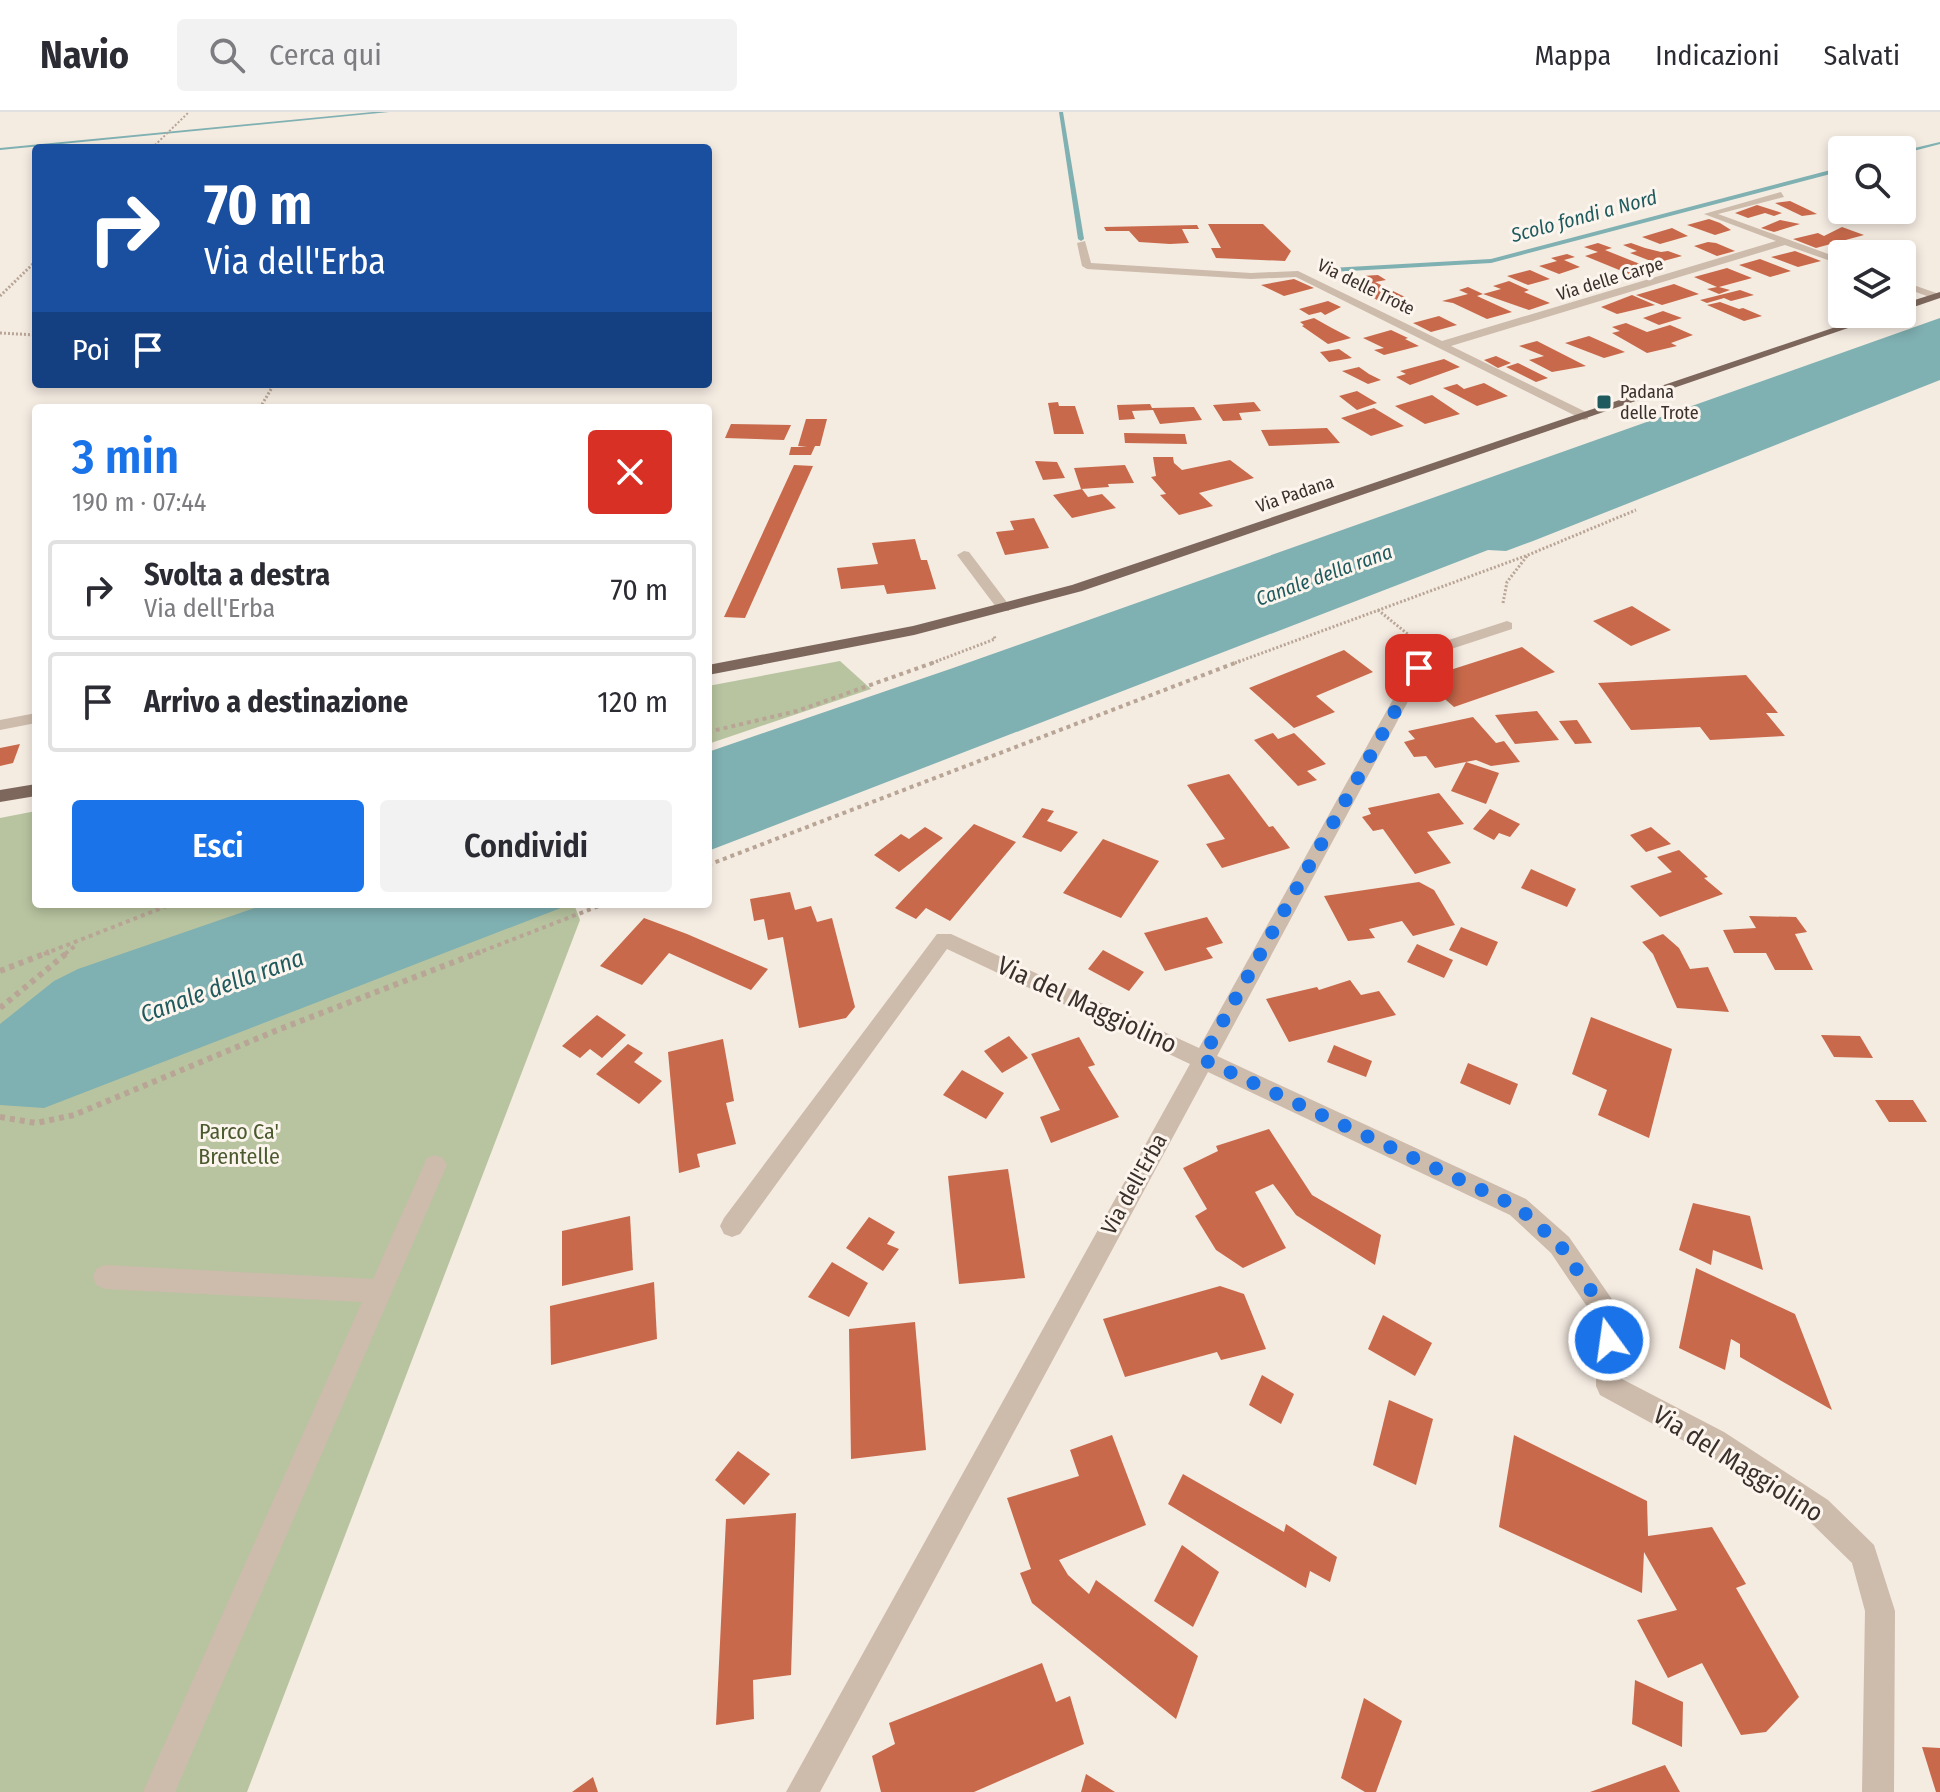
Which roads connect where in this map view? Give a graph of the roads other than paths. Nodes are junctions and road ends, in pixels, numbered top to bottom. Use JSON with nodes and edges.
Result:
{"nodes":[{"id":1,"x":1781,"y":195,"type":"dead end"},
{"id":2,"x":1788,"y":241,"type":"junction"},
{"id":3,"x":1082,"y":243,"type":"dead end"},
{"id":4,"x":1828,"y":257,"type":"edge"},
{"id":5,"x":1916,"y":289,"type":"edge"},
{"id":6,"x":1938,"y":296,"type":"edge"},
{"id":7,"x":1916,"y":303,"type":"edge"},
{"id":8,"x":1843,"y":328,"type":"edge"},
{"id":9,"x":1441,"y":345,"type":"junction"},
{"id":10,"x":1584,"y":416,"type":"junction"},
{"id":11,"x":964,"y":555,"type":"dead end"},
{"id":12,"x":1004,"y":608,"type":"junction"},
{"id":13,"x":1507,"y":626,"type":"road end"},
{"id":14,"x":712,"y":669,"type":"edge"},
{"id":15,"x":32,"y":719,"type":"edge"},
{"id":16,"x":0,"y":725,"type":"edge"},
{"id":17,"x":32,"y":791,"type":"edge"},
{"id":18,"x":0,"y":796,"type":"edge"},
{"id":19,"x":1202,"y":1059,"type":"junction"},
{"id":20,"x":435,"y":1165,"type":"dead end"},
{"id":21,"x":732,"y":1226,"type":"dead end"},
{"id":22,"x":105,"y":1277,"type":"dead end"},
{"id":23,"x":379,"y":1291,"type":"junction"},
{"id":24,"x":159,"y":1792,"type":"edge"},
{"id":25,"x":802,"y":1792,"type":"edge"},
{"id":26,"x":1878,"y":1792,"type":"edge"}],
"edges":[{"from":1,"to":2,"type":"street"},
{"from":2,"to":4,"type":"street"},
{"from":2,"to":9,"type":"street","name":"Via delle Carpe"},
{"from":3,"to":9,"type":"street","name":"Via delle Trote"},
{"from":5,"to":6,"type":"street"},
{"from":6,"to":7,"type":"main road"},
{"from":8,"to":10,"type":"main road","name":"Via Padana"},
{"from":9,"to":10,"type":"street","name":"Via delle Trote"},
{"from":10,"to":12,"type":"main road","name":"Via Padana"},
{"from":11,"to":12,"type":"street"},
{"from":12,"to":14,"type":"main road","name":"Via Padana"},
{"from":13,"to":19,"type":"street","name":"Via dell'Erba"},
{"from":15,"to":16,"type":"street"},
{"from":17,"to":18,"type":"main road"},
{"from":19,"to":21,"type":"street","name":"Via del Maggiolino"},
{"from":19,"to":25,"type":"street","name":"Via dell'Erba"},
{"from":19,"to":26,"type":"street","name":"Via del Maggiolino"},
{"from":20,"to":23,"type":"street"},
{"from":22,"to":23,"type":"street"},
{"from":23,"to":24,"type":"street"}]}
